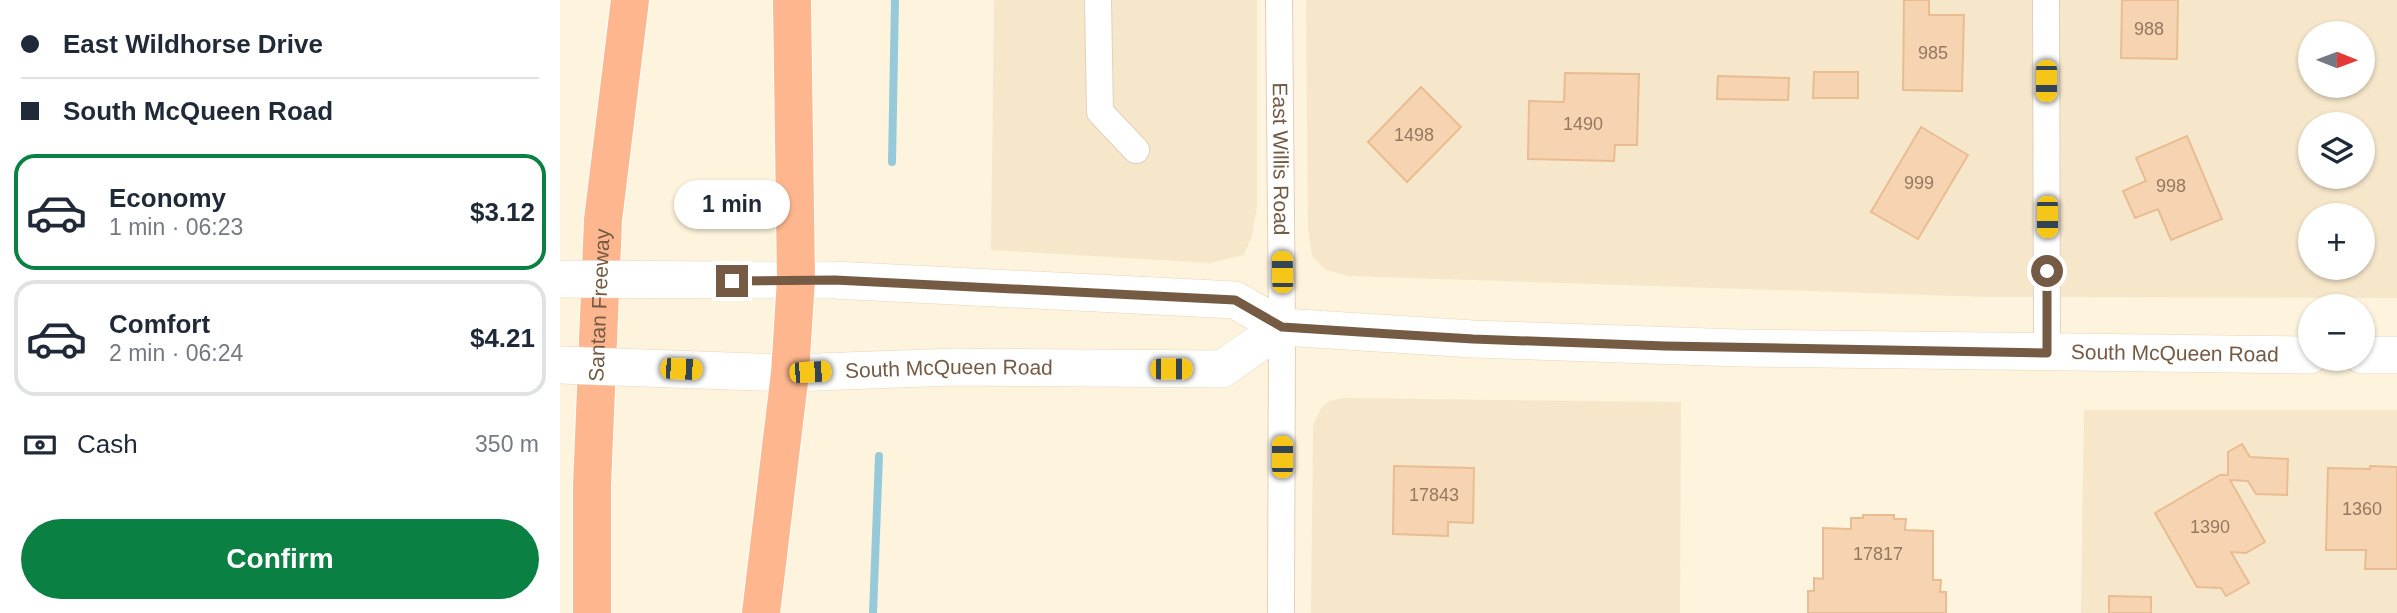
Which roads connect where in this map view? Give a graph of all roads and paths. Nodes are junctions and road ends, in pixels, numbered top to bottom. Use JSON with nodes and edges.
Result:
{"nodes":[{"id":1,"x":630,"y":0,"type":"edge"},
{"id":2,"x":792,"y":0,"type":"edge"},
{"id":3,"x":1098,"y":0,"type":"edge"},
{"id":4,"x":1279,"y":0,"type":"edge"},
{"id":5,"x":2046,"y":0,"type":"edge"},
{"id":6,"x":1136,"y":150,"type":"dead end"},
{"id":7,"x":560,"y":279,"type":"edge"},
{"id":8,"x":796,"y":279,"type":"junction"},
{"id":9,"x":1282,"y":327,"type":"junction"},
{"id":10,"x":2047,"y":353,"type":"junction"},
{"id":11,"x":2298,"y":355,"type":"edge"},
{"id":12,"x":2375,"y":355,"type":"edge"},
{"id":13,"x":2397,"y":355,"type":"edge"},
{"id":14,"x":560,"y":365,"type":"edge"},
{"id":15,"x":790,"y":373,"type":"junction"},
{"id":16,"x":592,"y":613,"type":"edge"},
{"id":17,"x":761,"y":613,"type":"edge"},
{"id":18,"x":1281,"y":613,"type":"edge"}],
"edges":[{"from":1,"to":16,"type":"highway","name":"Santan Freeway"},
{"from":2,"to":8,"type":"highway"},
{"from":3,"to":6,"type":"street"},
{"from":4,"to":9,"type":"street","name":"East Willis Road"},
{"from":5,"to":10,"type":"street"},
{"from":7,"to":8,"type":"main road","name":"South McQueen Road","bridge":true},
{"from":8,"to":9,"type":"main road","name":"South McQueen Road"},
{"from":8,"to":15,"type":"highway"},
{"from":9,"to":10,"type":"main road","name":"South McQueen Road"},
{"from":9,"to":15,"type":"main road","name":"South McQueen Road"},
{"from":9,"to":18,"type":"street","name":"East Willis Road"},
{"from":10,"to":11,"type":"main road","name":"South McQueen Road"},
{"from":12,"to":13,"type":"main road"},
{"from":14,"to":15,"type":"main road","name":"South McQueen Road","bridge":true},
{"from":15,"to":17,"type":"highway"}]}
